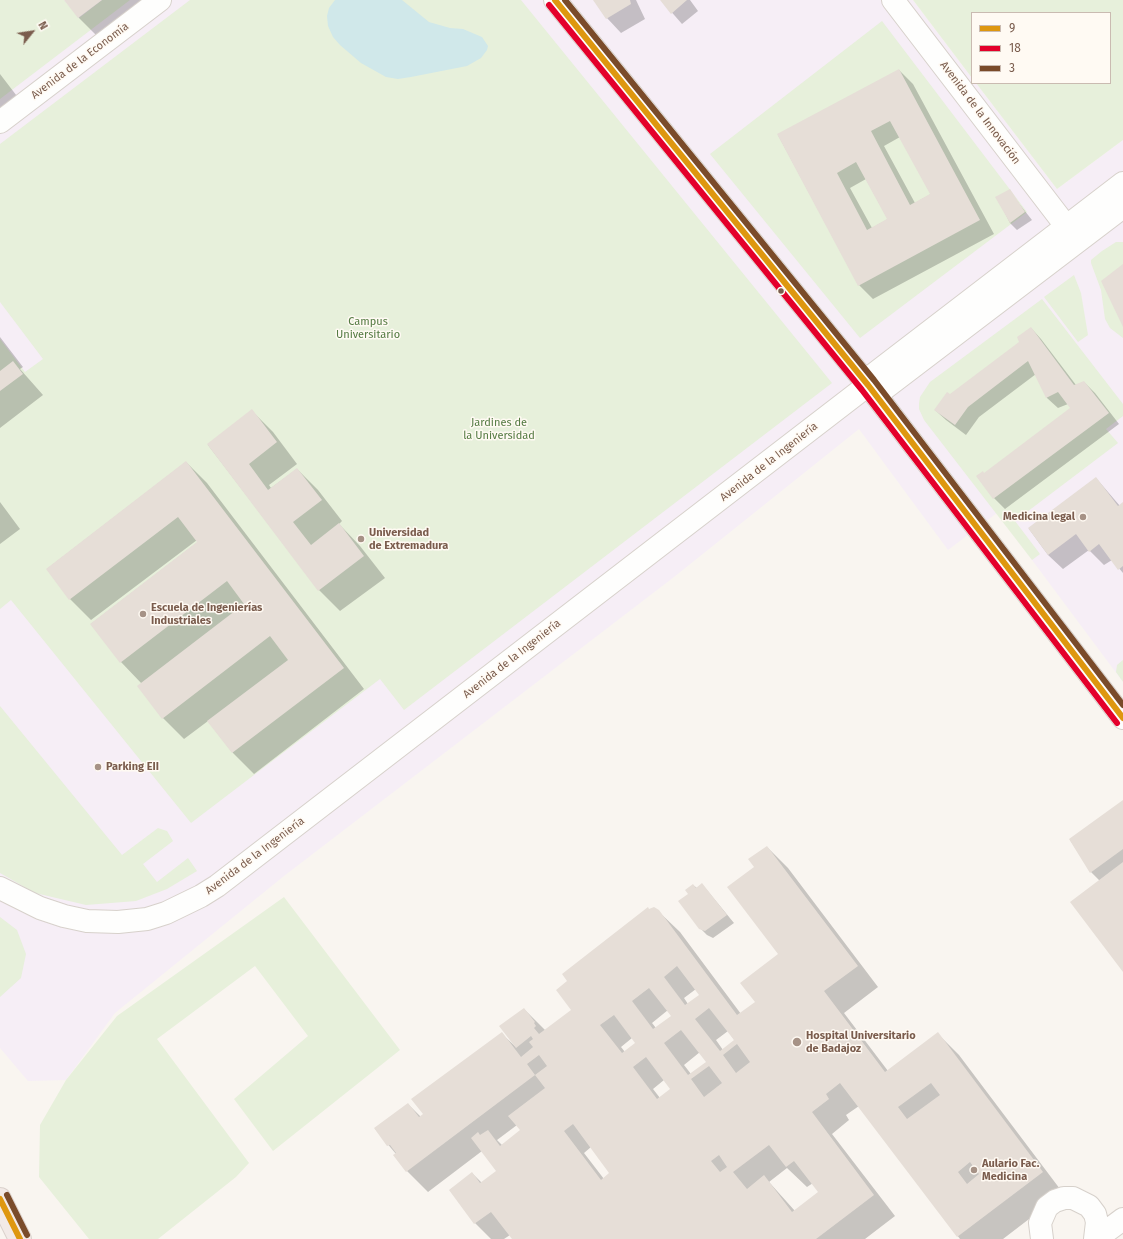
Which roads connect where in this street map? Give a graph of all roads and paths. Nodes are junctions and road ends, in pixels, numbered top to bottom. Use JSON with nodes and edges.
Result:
{"nodes":[{"id":1,"x":160,"y":0,"type":"edge"},
{"id":2,"x":555,"y":0,"type":"edge"},
{"id":3,"x":893,"y":0,"type":"edge"},
{"id":4,"x":0,"y":122,"type":"edge"},
{"id":5,"x":1123,"y":183,"type":"edge"},
{"id":6,"x":1123,"y":207,"type":"edge"},
{"id":7,"x":1066,"y":226,"type":"junction"},
{"id":8,"x":870,"y":387,"type":"junction"},
{"id":9,"x":1123,"y":718,"type":"edge"},
{"id":10,"x":0,"y":888,"type":"edge"},
{"id":11,"x":0,"y":1199,"type":"edge"},
{"id":12,"x":1123,"y":1219,"type":"edge"},
{"id":13,"x":20,"y":1239,"type":"edge"},
{"id":14,"x":1042,"y":1239,"type":"edge"},
{"id":15,"x":1096,"y":1239,"type":"edge"}],
"edges":[{"from":1,"to":4,"type":"street","name":"Avenida de la Economía"},
{"from":2,"to":8,"type":"street"},
{"from":3,"to":7,"type":"street","name":"Avenida de la Innovación"},
{"from":5,"to":7,"type":"street"},
{"from":6,"to":8,"type":"street"},
{"from":7,"to":8,"type":"street"},
{"from":8,"to":9,"type":"street"},
{"from":8,"to":10,"type":"street","name":"Avenida de la Ingeniería"},
{"from":11,"to":13,"type":"highway"},
{"from":12,"to":15,"type":"street"},
{"from":14,"to":15,"type":"street"}]}
